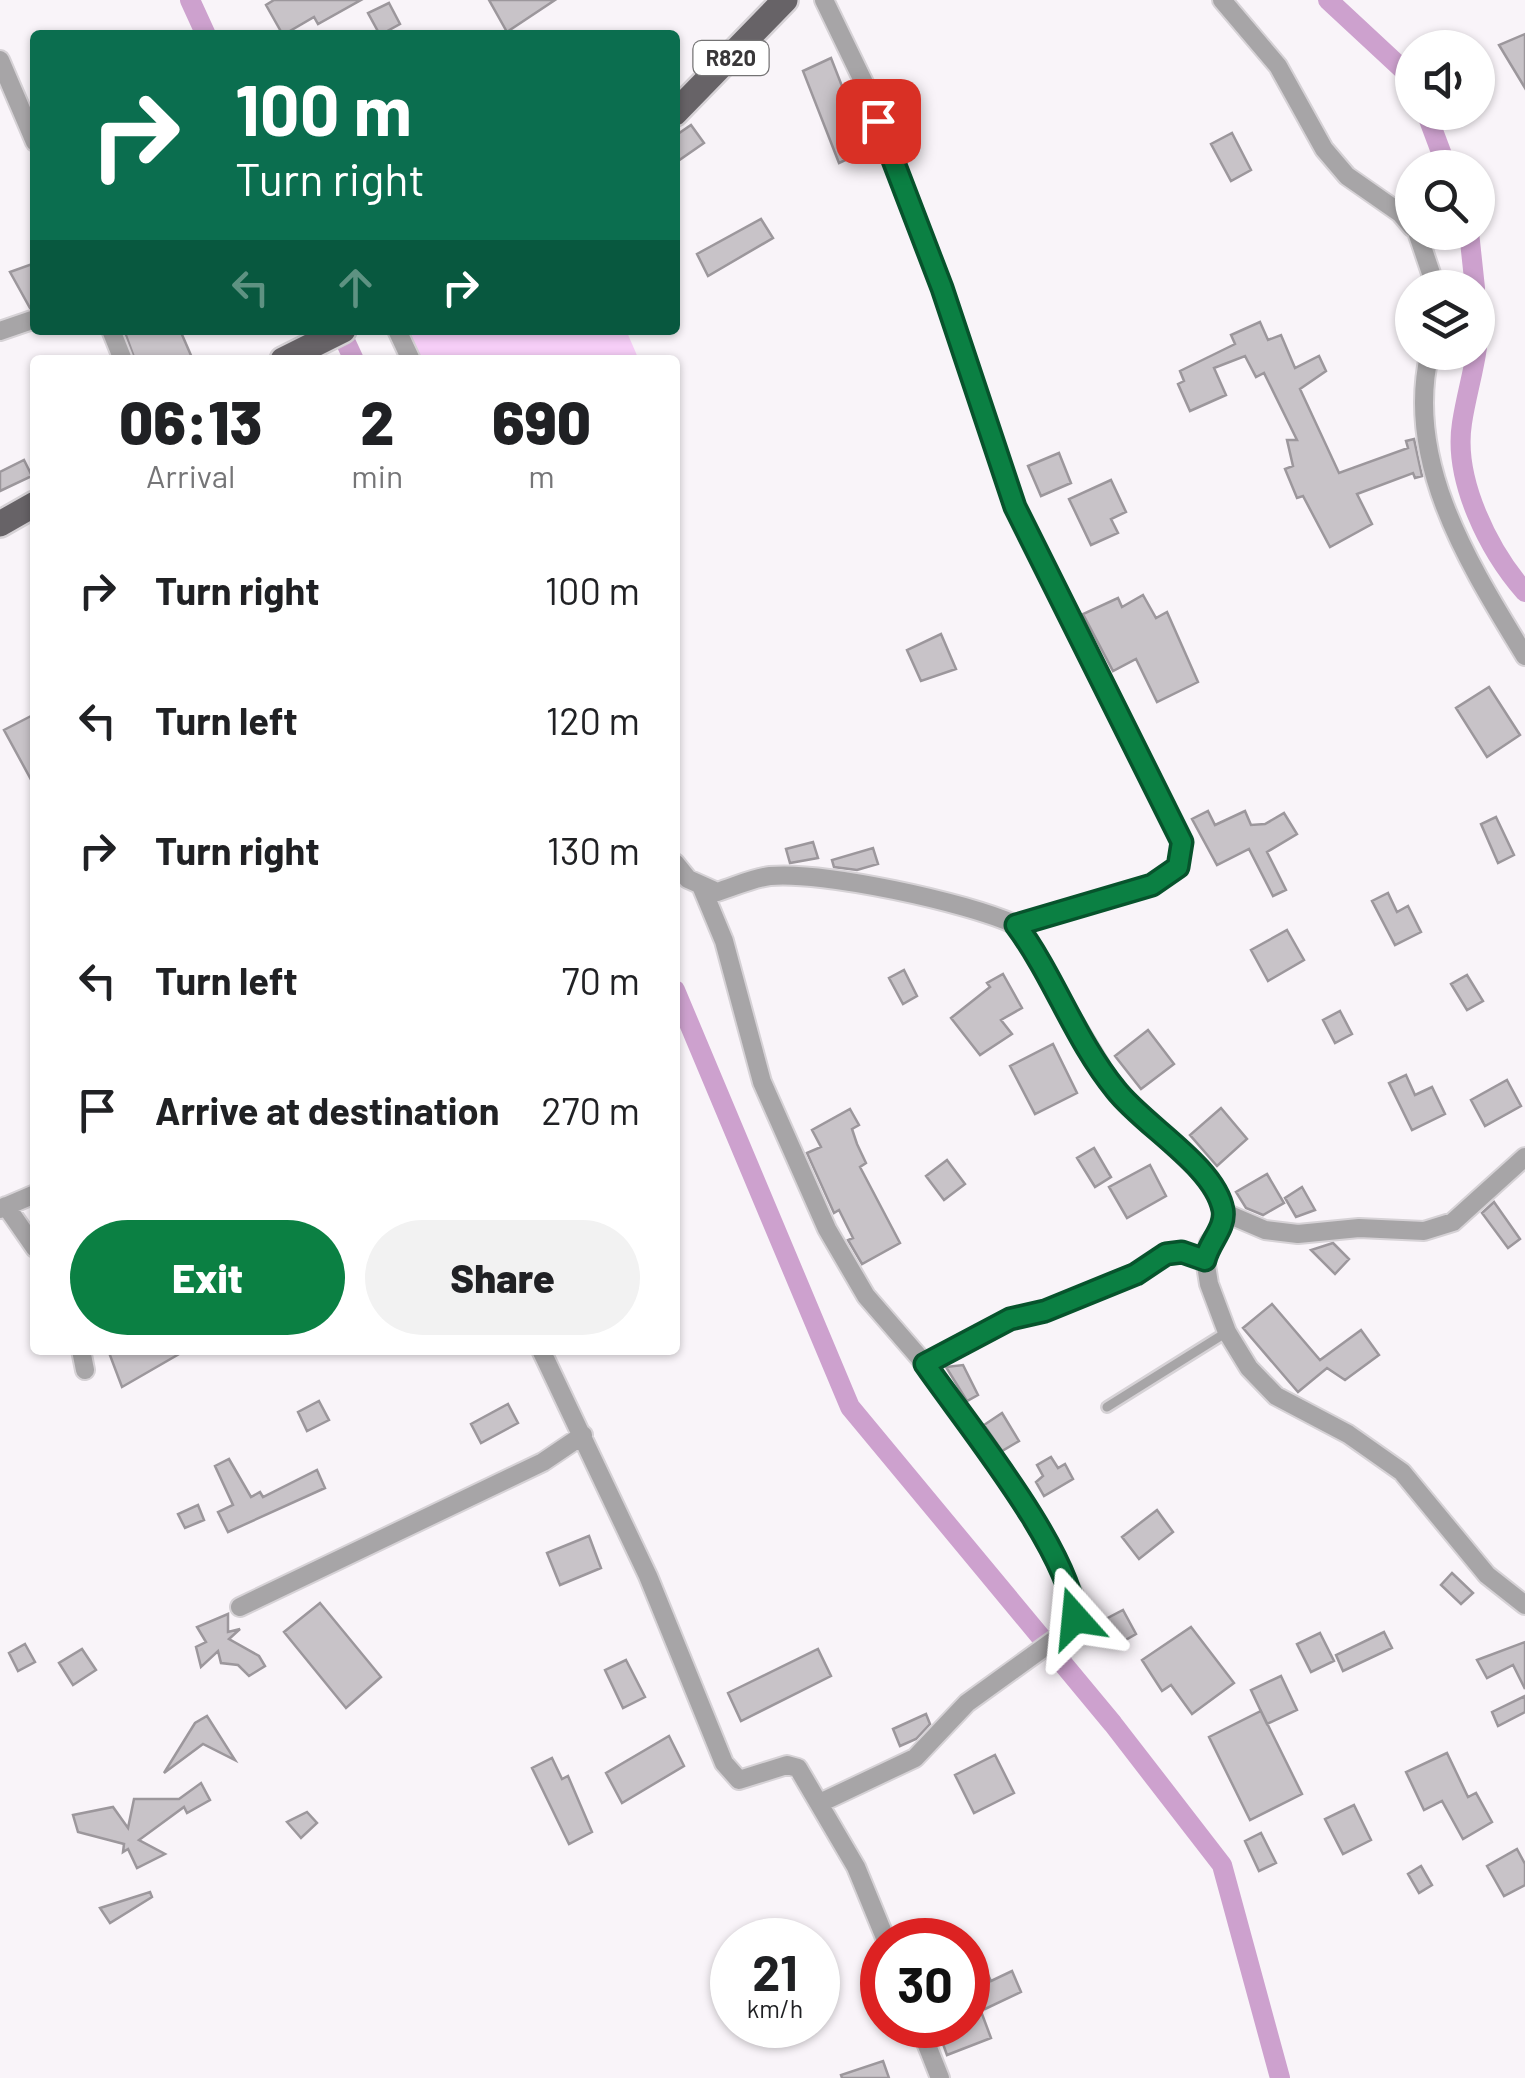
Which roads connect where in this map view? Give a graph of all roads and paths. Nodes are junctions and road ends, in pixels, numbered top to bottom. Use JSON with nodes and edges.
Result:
{"nodes":[{"id":1,"x":785,"y":0,"type":"edge"},
{"id":2,"x":824,"y":0,"type":"edge"},
{"id":3,"x":1222,"y":0,"type":"edge"},
{"id":4,"x":0,"y":60,"type":"edge"},
{"id":5,"x":680,"y":108,"type":"edge"},
{"id":6,"x":30,"y":130,"type":"edge"},
{"id":7,"x":1395,"y":213,"type":"edge"},
{"id":8,"x":30,"y":321,"type":"edge"},
{"id":9,"x":0,"y":331,"type":"edge"},
{"id":10,"x":333,"y":335,"type":"edge"},
{"id":11,"x":293,"y":355,"type":"edge"},
{"id":12,"x":1428,"y":370,"type":"edge"},
{"id":13,"x":30,"y":507,"type":"edge"},
{"id":14,"x":0,"y":524,"type":"edge"},
{"id":15,"x":1525,"y":656,"type":"edge"},
{"id":16,"x":680,"y":868,"type":"edge"},
{"id":17,"x":702,"y":888,"type":"junction"},
{"id":18,"x":1016,"y":925,"type":"junction"},
{"id":19,"x":1525,"y":1157,"type":"edge"},
{"id":20,"x":30,"y":1196,"type":"edge"},
{"id":21,"x":3,"y":1207,"type":"edge"},
{"id":22,"x":1224,"y":1212,"type":"junction"},
{"id":23,"x":30,"y":1242,"type":"edge"},
{"id":24,"x":1205,"y":1260,"type":"junction"},
{"id":25,"x":1227,"y":1332,"type":"junction"},
{"id":26,"x":81,"y":1355,"type":"edge"},
{"id":27,"x":543,"y":1355,"type":"edge"},
{"id":28,"x":925,"y":1364,"type":"junction"},
{"id":29,"x":85,"y":1370,"type":"dead end"},
{"id":30,"x":1107,"y":1407,"type":"dead end"},
{"id":31,"x":583,"y":1435,"type":"junction"},
{"id":32,"x":1525,"y":1605,"type":"edge"},
{"id":33,"x":240,"y":1607,"type":"dead end"},
{"id":34,"x":822,"y":1802,"type":"junction"},
{"id":35,"x":877,"y":1918,"type":"edge"},
{"id":36,"x":928,"y":2048,"type":"edge"},
{"id":37,"x":940,"y":2078,"type":"edge"}],
"edges":[{"from":1,"to":5,"type":"main road","number":"R820"},
{"from":2,"to":18,"type":"street"},
{"from":3,"to":7,"type":"street"},
{"from":4,"to":6,"type":"street"},
{"from":8,"to":9,"type":"street"},
{"from":10,"to":11,"type":"main road"},
{"from":12,"to":15,"type":"street"},
{"from":13,"to":14,"type":"main road"},
{"from":16,"to":17,"type":"street"},
{"from":17,"to":18,"type":"street"},
{"from":17,"to":28,"type":"street"},
{"from":18,"to":22,"type":"street"},
{"from":19,"to":22,"type":"street"},
{"from":20,"to":21,"type":"street"},
{"from":21,"to":23,"type":"street"},
{"from":22,"to":24,"type":"street"},
{"from":24,"to":25,"type":"street"},
{"from":24,"to":28,"type":"street"},
{"from":25,"to":30,"type":"lane"},
{"from":25,"to":32,"type":"street"},
{"from":26,"to":29,"type":"street"},
{"from":27,"to":31,"type":"street"},
{"from":28,"to":34,"type":"street"},
{"from":31,"to":33,"type":"street"},
{"from":31,"to":34,"type":"street"},
{"from":34,"to":35,"type":"street"},
{"from":36,"to":37,"type":"street"}]}
